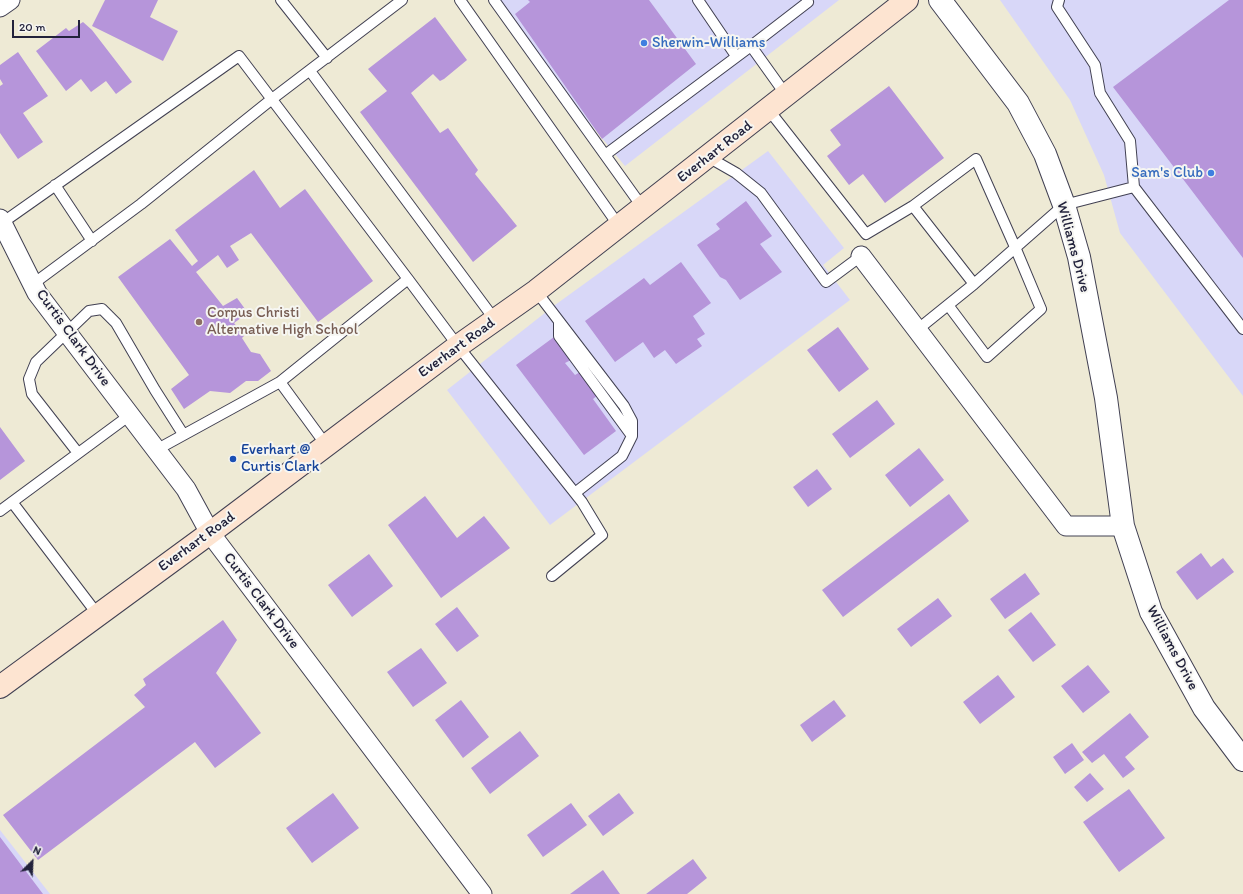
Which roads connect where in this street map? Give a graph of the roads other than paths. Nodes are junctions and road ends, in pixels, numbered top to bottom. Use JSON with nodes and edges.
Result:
{"nodes":[{"id":1,"x":10,"y":0,"type":"edge"},
{"id":2,"x":281,"y":0,"type":"edge"},
{"id":3,"x":402,"y":0,"type":"edge"},
{"id":4,"x":460,"y":0,"type":"edge"},
{"id":5,"x":494,"y":0,"type":"edge"},
{"id":6,"x":698,"y":0,"type":"edge"},
{"id":7,"x":807,"y":0,"type":"edge"},
{"id":8,"x":907,"y":0,"type":"edge"},
{"id":9,"x":940,"y":0,"type":"edge"},
{"id":10,"x":1059,"y":0,"type":"edge"},
{"id":11,"x":0,"y":7,"type":"edge"},
{"id":12,"x":751,"y":46,"type":"junction"},
{"id":13,"x":736,"y":56,"type":"junction"},
{"id":14,"x":327,"y":58,"type":"junction"},
{"id":15,"x":310,"y":71,"type":"junction"},
{"id":16,"x":786,"y":95,"type":"junction"},
{"id":17,"x":272,"y":99,"type":"junction"},
{"id":18,"x":768,"y":109,"type":"junction"},
{"id":19,"x":605,"y":155,"type":"junction"},
{"id":20,"x":708,"y":157,"type":"junction"},
{"id":21,"x":55,"y":186,"type":"junction"},
{"id":22,"x":1134,"y":187,"type":"junction"},
{"id":23,"x":1064,"y":205,"type":"junction"},
{"id":24,"x":913,"y":206,"type":"junction"},
{"id":25,"x":643,"y":208,"type":"junction"},
{"id":26,"x":1,"y":221,"type":"edge"},
{"id":27,"x":620,"y":226,"type":"junction"},
{"id":28,"x":92,"y":241,"type":"junction"},
{"id":29,"x":1015,"y":247,"type":"junction"},
{"id":30,"x":861,"y":256,"type":"joint"},
{"id":31,"x":408,"y":279,"type":"junction"},
{"id":32,"x":33,"y":284,"type":"junction"},
{"id":33,"x":974,"y":284,"type":"junction"},
{"id":34,"x":536,"y":291,"type":"junction"},
{"id":35,"x":948,"y":305,"type":"junction"},
{"id":36,"x":495,"y":320,"type":"junction"},
{"id":37,"x":1243,"y":329,"type":"edge"},
{"id":38,"x":917,"y":330,"type":"junction"},
{"id":39,"x":68,"y":332,"type":"junction"},
{"id":40,"x":458,"y":346,"type":"junction"},
{"id":41,"x":280,"y":382,"type":"junction"},
{"id":42,"x":130,"y":415,"type":"junction"},
{"id":43,"x":183,"y":434,"type":"junction"},
{"id":44,"x":326,"y":445,"type":"junction"},
{"id":45,"x":156,"y":450,"type":"junction"},
{"id":46,"x":78,"y":453,"type":"junction"},
{"id":47,"x":575,"y":493,"type":"junction"},
{"id":48,"x":12,"y":502,"type":"junction"},
{"id":49,"x":0,"y":511,"type":"edge"},
{"id":50,"x":1123,"y":526,"type":"junction"},
{"id":51,"x":210,"y":533,"type":"junction"},
{"id":52,"x":552,"y":576,"type":"dead end"},
{"id":53,"x":98,"y":615,"type":"junction"},
{"id":54,"x":0,"y":687,"type":"edge"},
{"id":55,"x":1243,"y":760,"type":"edge"},
{"id":56,"x":482,"y":894,"type":"edge"}],
"edges":[{"from":1,"to":11,"type":"street"},
{"from":2,"to":14,"type":"lane"},
{"from":3,"to":14,"type":"lane"},
{"from":4,"to":27,"type":"lane"},
{"from":5,"to":19,"type":"lane"},
{"from":6,"to":13,"type":"lane"},
{"from":7,"to":12,"type":"lane"},
{"from":8,"to":16,"type":"main road","name":"Everhart Road"},
{"from":9,"to":23,"type":"street","name":"Williams Drive"},
{"from":10,"to":22,"type":"lane"},
{"from":12,"to":13,"type":"lane"},
{"from":12,"to":16,"type":"lane"},
{"from":13,"to":19,"type":"lane"},
{"from":14,"to":15,"type":"lane"},
{"from":15,"to":17,"type":"lane"},
{"from":15,"to":36,"type":"lane"},
{"from":16,"to":18,"type":"main road","name":"Everhart Road"},
{"from":17,"to":21,"type":"lane"},
{"from":17,"to":28,"type":"lane"},
{"from":17,"to":31,"type":"lane"},
{"from":18,"to":20,"type":"main road","name":"Everhart Road"},
{"from":18,"to":24,"type":"lane"},
{"from":19,"to":25,"type":"lane"},
{"from":20,"to":25,"type":"main road","name":"Everhart Road"},
{"from":20,"to":30,"type":"lane"},
{"from":21,"to":26,"type":"lane"},
{"from":21,"to":28,"type":"lane"},
{"from":22,"to":23,"type":"lane"},
{"from":22,"to":37,"type":"lane"},
{"from":23,"to":29,"type":"lane"},
{"from":23,"to":50,"type":"street","name":"Williams Drive"},
{"from":24,"to":29,"type":"lane"},
{"from":24,"to":33,"type":"lane"},
{"from":25,"to":27,"type":"main road","name":"Everhart Road"},
{"from":26,"to":32,"type":"street","name":"Curtis Clark Drive"},
{"from":27,"to":34,"type":"main road","name":"Everhart Road"},
{"from":28,"to":32,"type":"lane"},
{"from":29,"to":33,"type":"lane"},
{"from":29,"to":35,"type":"lane"},
{"from":30,"to":38,"type":"street"},
{"from":31,"to":40,"type":"lane"},
{"from":31,"to":41,"type":"lane"},
{"from":32,"to":39,"type":"street","name":"Curtis Clark Drive"},
{"from":33,"to":35,"type":"lane"},
{"from":34,"to":36,"type":"main road","name":"Everhart Road"},
{"from":34,"to":47,"type":"lane"},
{"from":35,"to":38,"type":"lane"},
{"from":36,"to":40,"type":"main road","name":"Everhart Road"},
{"from":38,"to":50,"type":"street"},
{"from":39,"to":42,"type":"street","name":"Curtis Clark Drive"},
{"from":39,"to":43,"type":"lane"},
{"from":39,"to":46,"type":"lane"},
{"from":40,"to":44,"type":"main road","name":"Everhart Road"},
{"from":40,"to":47,"type":"lane"},
{"from":41,"to":43,"type":"lane"},
{"from":41,"to":44,"type":"lane"},
{"from":42,"to":45,"type":"street","name":"Curtis Clark Drive"},
{"from":42,"to":46,"type":"lane"},
{"from":43,"to":45,"type":"lane"},
{"from":44,"to":51,"type":"main road","name":"Everhart Road"},
{"from":45,"to":51,"type":"street","name":"Curtis Clark Drive"},
{"from":46,"to":48,"type":"lane"},
{"from":47,"to":52,"type":"lane"},
{"from":48,"to":49,"type":"lane"},
{"from":48,"to":53,"type":"lane"},
{"from":50,"to":55,"type":"street","name":"Williams Drive"},
{"from":51,"to":53,"type":"main road","name":"Everhart Road"},
{"from":51,"to":56,"type":"street","name":"Curtis Clark Drive"},
{"from":53,"to":54,"type":"main road","name":"Everhart Road"}]}
